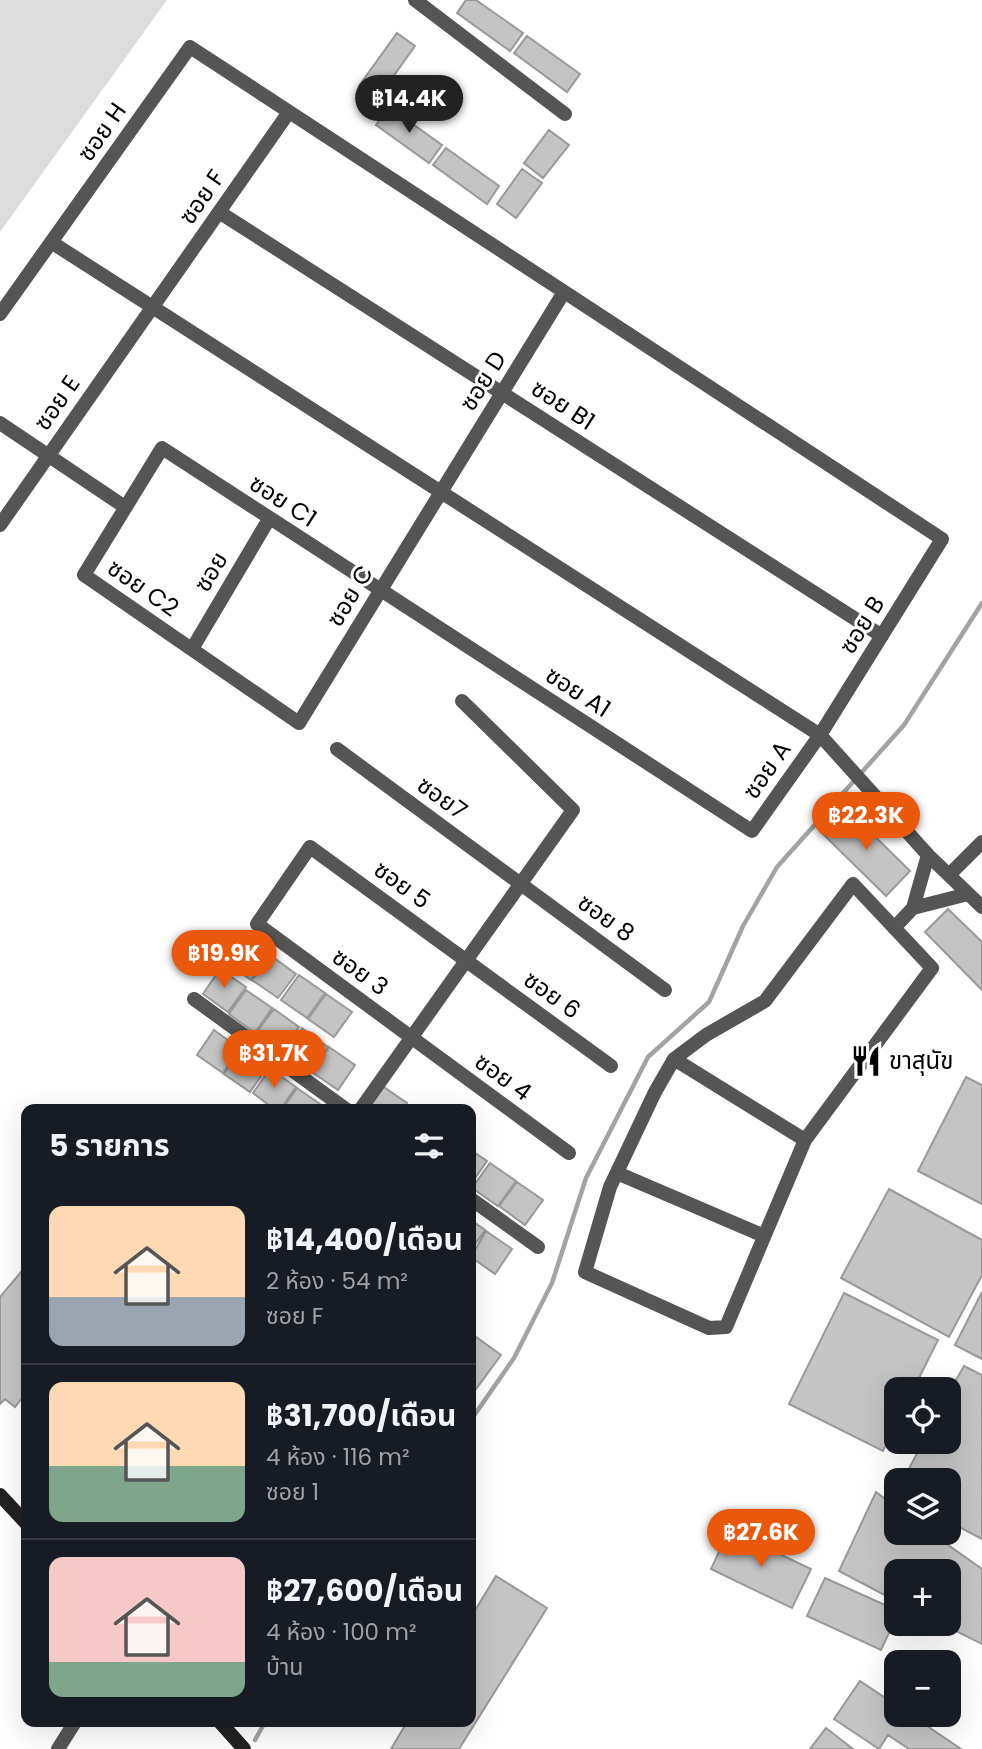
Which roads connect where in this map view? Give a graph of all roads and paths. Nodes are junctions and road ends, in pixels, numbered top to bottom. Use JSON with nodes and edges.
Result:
{"nodes":[{"id":1,"x":415,"y":0,"type":"edge"},
{"id":2,"x":289,"y":112,"type":"junction"},
{"id":3,"x":565,"y":114,"type":"dead end"},
{"id":4,"x":219,"y":212,"type":"junction"},
{"id":5,"x":51,"y":242,"type":"junction"},
{"id":6,"x":564,"y":292,"type":"junction"},
{"id":7,"x":151,"y":308,"type":"junction"},
{"id":8,"x":0,"y":314,"type":"edge"},
{"id":9,"x":502,"y":393,"type":"junction"},
{"id":10,"x":0,"y":423,"type":"edge"},
{"id":11,"x":162,"y":448,"type":"joint"},
{"id":12,"x":48,"y":456,"type":"junction"},
{"id":13,"x":440,"y":493,"type":"junction"},
{"id":14,"x":125,"y":507,"type":"junction"},
{"id":15,"x":269,"y":519,"type":"junction"},
{"id":16,"x":0,"y":524,"type":"edge"},
{"id":17,"x":380,"y":592,"type":"junction"},
{"id":18,"x":882,"y":636,"type":"junction"},
{"id":19,"x":192,"y":649,"type":"junction"},
{"id":20,"x":462,"y":701,"type":"dead end"},
{"id":21,"x":299,"y":723,"type":"joint"},
{"id":22,"x":820,"y":735,"type":"junction"},
{"id":23,"x":337,"y":749,"type":"dead end"},
{"id":24,"x":752,"y":831,"type":"joint"},
{"id":25,"x":982,"y":842,"type":"edge"},
{"id":26,"x":310,"y":847,"type":"joint"},
{"id":27,"x":928,"y":855,"type":"junction"},
{"id":28,"x":949,"y":875,"type":"junction"},
{"id":29,"x":521,"y":884,"type":"junction"},
{"id":30,"x":968,"y":894,"type":"junction"},
{"id":31,"x":982,"y":907,"type":"edge"},
{"id":32,"x":913,"y":908,"type":"junction"},
{"id":33,"x":894,"y":928,"type":"junction"},
{"id":34,"x":466,"y":961,"type":"junction"},
{"id":35,"x":665,"y":989,"type":"dead end"},
{"id":36,"x":194,"y":999,"type":"dead end"},
{"id":37,"x":411,"y":1038,"type":"junction"},
{"id":38,"x":674,"y":1059,"type":"junction"},
{"id":39,"x":611,"y":1066,"type":"dead end"},
{"id":40,"x":339,"y":1104,"type":"edge"},
{"id":41,"x":364,"y":1104,"type":"edge"},
{"id":42,"x":805,"y":1140,"type":"junction"},
{"id":43,"x":569,"y":1153,"type":"dead end"},
{"id":44,"x":617,"y":1172,"type":"junction"},
{"id":45,"x":476,"y":1203,"type":"edge"},
{"id":46,"x":762,"y":1235,"type":"junction"},
{"id":47,"x":538,"y":1247,"type":"dead end"},
{"id":48,"x":0,"y":1495,"type":"edge"},
{"id":49,"x":21,"y":1518,"type":"edge"},
{"id":50,"x":72,"y":1727,"type":"edge"},
{"id":51,"x":224,"y":1727,"type":"edge"},
{"id":52,"x":58,"y":1749,"type":"edge"},
{"id":53,"x":244,"y":1749,"type":"edge"}],
"edges":[{"from":1,"to":3,"type":"street"},
{"from":2,"to":4,"type":"street","name":"ซอย F"},
{"from":2,"to":5,"type":"street","name":"ซอย H"},
{"from":2,"to":6,"type":"street"},
{"from":4,"to":7,"type":"street","name":"ซอย F"},
{"from":4,"to":9,"type":"street","name":"ซอย B1"},
{"from":5,"to":7,"type":"street"},
{"from":5,"to":8,"type":"street","name":"ซอย H"},
{"from":6,"to":9,"type":"street","name":"ซอย D"},
{"from":6,"to":18,"type":"street","name":"ซอย B"},
{"from":7,"to":12,"type":"street","name":"ซอย E"},
{"from":7,"to":13,"type":"street"},
{"from":9,"to":13,"type":"street","name":"ซอย D"},
{"from":9,"to":18,"type":"street","name":"ซอย B1"},
{"from":10,"to":12,"type":"street"},
{"from":11,"to":14,"type":"street","name":"ซอย C2"},
{"from":11,"to":15,"type":"street","name":"ซอย C1"},
{"from":12,"to":14,"type":"street"},
{"from":12,"to":16,"type":"street","name":"ซอย E"},
{"from":13,"to":17,"type":"street","name":"ซอย C"},
{"from":13,"to":22,"type":"street"},
{"from":14,"to":19,"type":"street","name":"ซอย C2"},
{"from":15,"to":17,"type":"street","name":"ซอย C1"},
{"from":15,"to":19,"type":"street","name":"ซอย"},
{"from":17,"to":21,"type":"street","name":"ซอย C"},
{"from":17,"to":24,"type":"street","name":"ซอย A1"},
{"from":18,"to":22,"type":"street","name":"ซอย B"},
{"from":19,"to":21,"type":"street","name":"ซอย C2"},
{"from":20,"to":29,"type":"street"},
{"from":22,"to":24,"type":"street","name":"ซอย A"},
{"from":22,"to":27,"type":"street"},
{"from":23,"to":29,"type":"street","name":"ซอย7"},
{"from":25,"to":28,"type":"street"},
{"from":26,"to":34,"type":"street","name":"ซอย 5"},
{"from":26,"to":37,"type":"street","name":"ซอย 3"},
{"from":27,"to":28,"type":"street"},
{"from":27,"to":32,"type":"street"},
{"from":28,"to":30,"type":"street"},
{"from":29,"to":34,"type":"street"},
{"from":29,"to":35,"type":"street","name":"ซอย 8"},
{"from":30,"to":31,"type":"street"},
{"from":30,"to":32,"type":"street"},
{"from":32,"to":33,"type":"street"},
{"from":33,"to":38,"type":"street"},
{"from":33,"to":42,"type":"street"},
{"from":34,"to":37,"type":"street"},
{"from":34,"to":39,"type":"street","name":"ซอย 6"},
{"from":36,"to":40,"type":"street"},
{"from":37,"to":41,"type":"street"},
{"from":37,"to":43,"type":"street","name":"ซอย 4"},
{"from":38,"to":42,"type":"street"},
{"from":38,"to":44,"type":"street"},
{"from":42,"to":46,"type":"street"},
{"from":44,"to":46,"type":"street"},
{"from":44,"to":46,"type":"street"},
{"from":45,"to":47,"type":"street"},
{"from":48,"to":49,"type":"main road"},
{"from":50,"to":52,"type":"street"},
{"from":51,"to":53,"type":"main road"}]}
